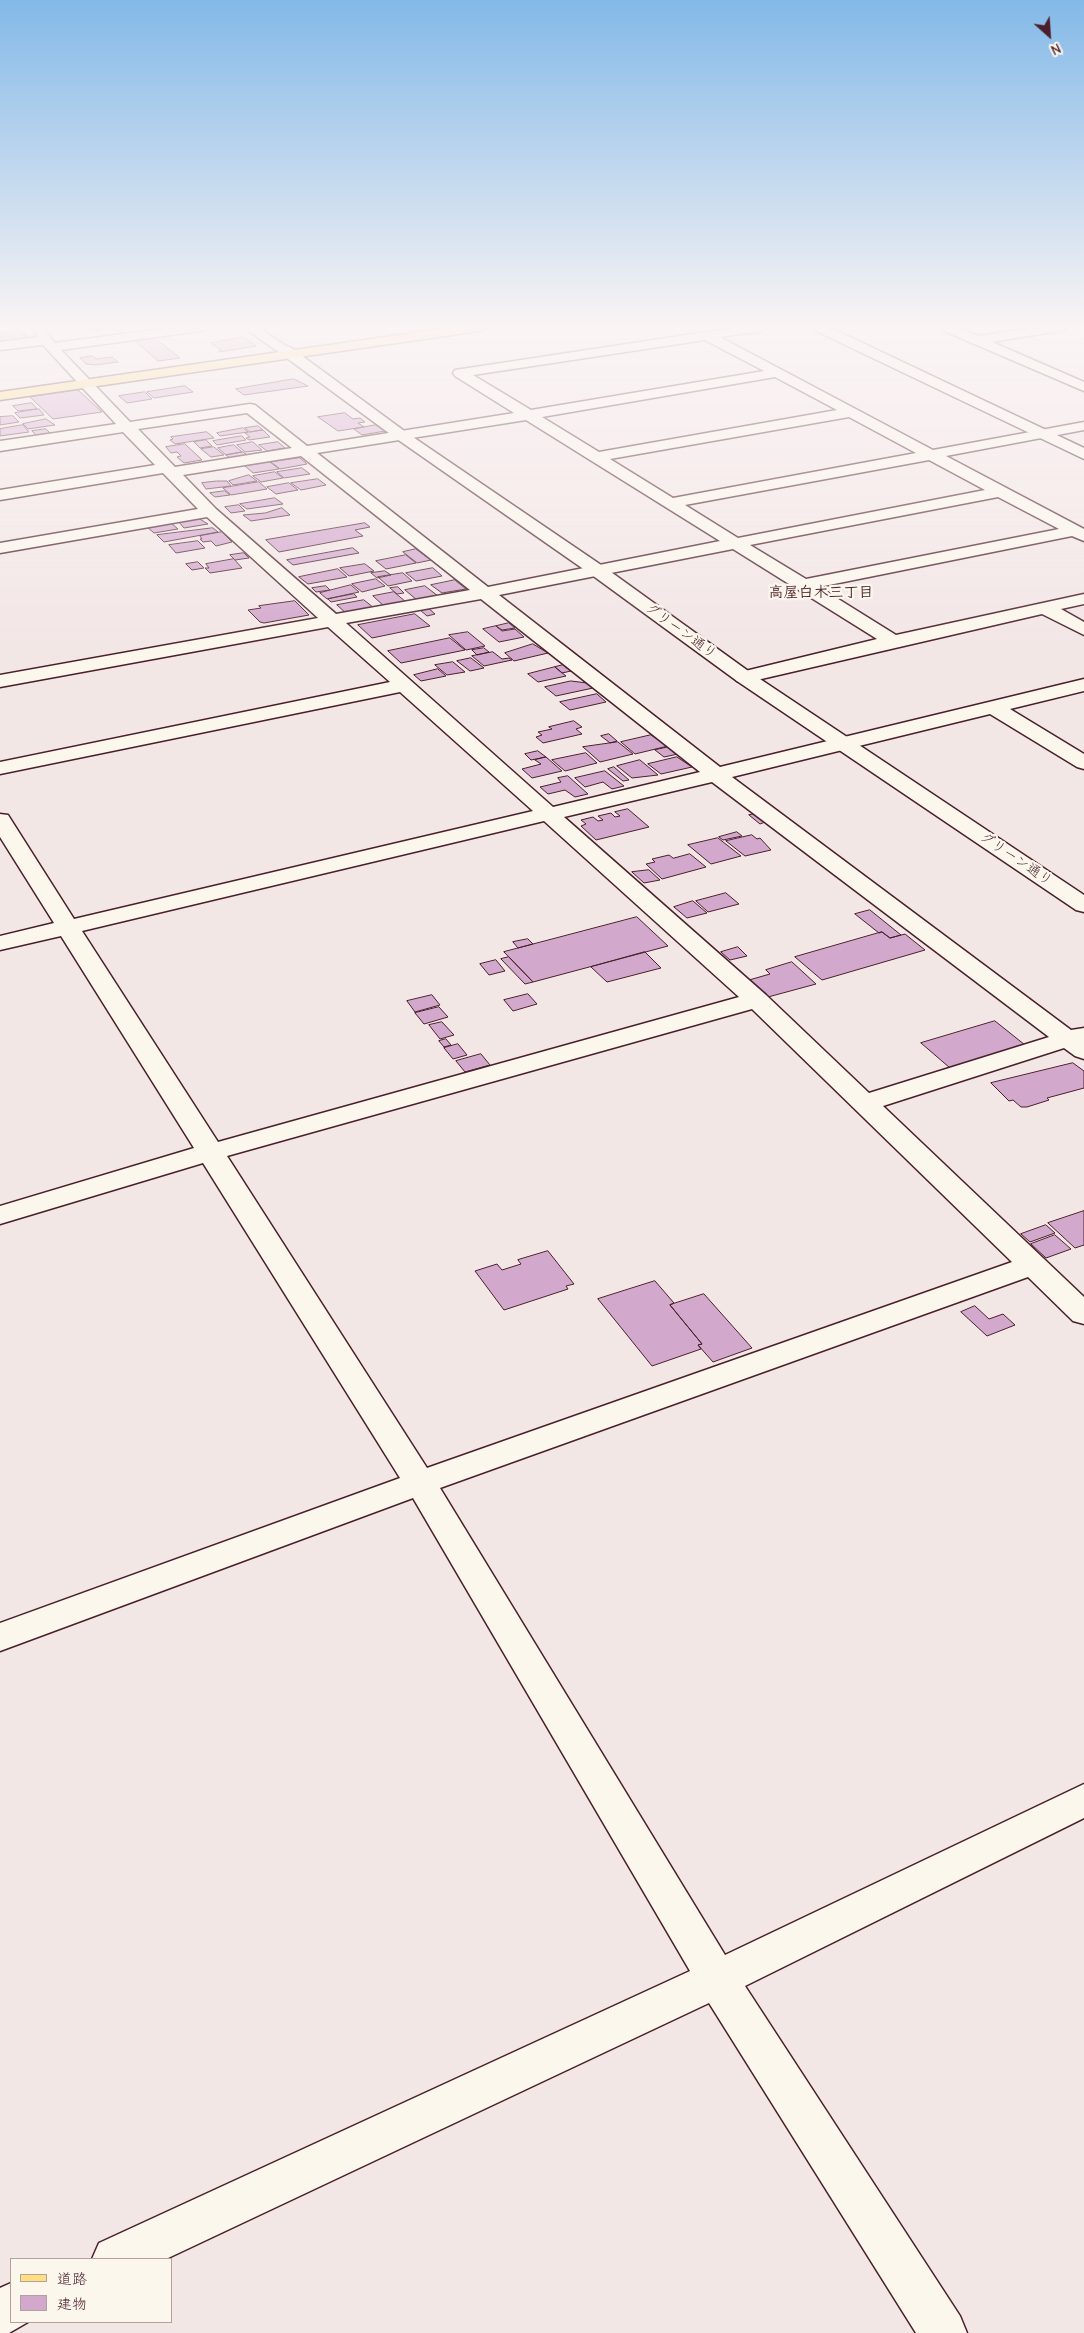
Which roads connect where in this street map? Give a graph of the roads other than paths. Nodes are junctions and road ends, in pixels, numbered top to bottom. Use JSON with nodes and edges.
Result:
{"nodes":[{"id":1,"x":64,"y":436,"type":"edge"},
{"id":2,"x":136,"y":436,"type":"edge"},
{"id":3,"x":284,"y":436,"type":"edge"},
{"id":4,"x":402,"y":436,"type":"joint"},
{"id":5,"x":563,"y":436,"type":"edge"},
{"id":6,"x":717,"y":436,"type":"edge"},
{"id":7,"x":896,"y":436,"type":"edge"},
{"id":8,"x":1032,"y":436,"type":"edge"},
{"id":9,"x":1046,"y":436,"type":"edge"},
{"id":10,"x":0,"y":446,"type":"edge"},
{"id":11,"x":303,"y":452,"type":"junction"},
{"id":12,"x":1084,"y":454,"type":"edge"},
{"id":13,"x":932,"y":455,"type":"junction"},
{"id":14,"x":598,"y":457,"type":"junction"},
{"id":15,"x":169,"y":470,"type":"junction"},
{"id":16,"x":1002,"y":491,"type":"junction"},
{"id":17,"x":0,"y":495,"type":"edge"},
{"id":18,"x":673,"y":503,"type":"junction"},
{"id":19,"x":210,"y":512,"type":"junction"},
{"id":20,"x":1079,"y":534,"type":"edge"},
{"id":21,"x":735,"y":542,"type":"junction"},
{"id":22,"x":0,"y":548,"type":"edge"},
{"id":23,"x":598,"y":570,"type":"junction"},
{"id":24,"x":804,"y":585,"type":"junction"},
{"id":25,"x":483,"y":593,"type":"junction"},
{"id":26,"x":1084,"y":599,"type":"edge"},
{"id":27,"x":1044,"y":607,"type":"junction"},
{"id":28,"x":330,"y":620,"type":"junction"},
{"id":29,"x":1084,"y":630,"type":"edge"},
{"id":30,"x":893,"y":641,"type":"junction"},
{"id":31,"x":744,"y":677,"type":"junction"},
{"id":32,"x":0,"y":681,"type":"edge"},
{"id":33,"x":405,"y":685,"type":"junction"},
{"id":34,"x":1084,"y":685,"type":"edge"},
{"id":35,"x":992,"y":707,"type":"junction"},
{"id":36,"x":846,"y":744,"type":"junction"},
{"id":37,"x":1084,"y":764,"type":"edge"},
{"id":38,"x":0,"y":768,"type":"edge"},
{"id":39,"x":715,"y":774,"type":"junction"},
{"id":40,"x":550,"y":814,"type":"junction"},
{"id":41,"x":0,"y":820,"type":"edge"},
{"id":42,"x":1084,"y":904,"type":"edge"},
{"id":43,"x":68,"y":927,"type":"junction"},
{"id":44,"x":0,"y":943,"type":"edge"},
{"id":45,"x":757,"y":1000,"type":"junction"},
{"id":46,"x":1079,"y":1041,"type":"edge"},
{"id":47,"x":864,"y":1103,"type":"junction"},
{"id":48,"x":211,"y":1152,"type":"junction"},
{"id":49,"x":0,"y":1215,"type":"edge"},
{"id":50,"x":1032,"y":1265,"type":"junction"},
{"id":51,"x":1084,"y":1314,"type":"edge"},
{"id":52,"x":420,"y":1483,"type":"junction"},
{"id":53,"x":0,"y":1637,"type":"edge"},
{"id":54,"x":1084,"y":1800,"type":"edge"},
{"id":55,"x":716,"y":1979,"type":"junction"},
{"id":56,"x":117,"y":2258,"type":"edge"},
{"id":57,"x":943,"y":2333,"type":"edge"}],
"edges":[{"from":1,"to":10,"type":"street"},
{"from":2,"to":15,"type":"street"},
{"from":3,"to":11,"type":"street"},
{"from":4,"to":11,"type":"street"},
{"from":4,"to":23,"type":"street","name":"グリーン通り"},
{"from":5,"to":14,"type":"street"},
{"from":6,"to":14,"type":"street"},
{"from":7,"to":13,"type":"street"},
{"from":8,"to":13,"type":"street"},
{"from":9,"to":12,"type":"street"},
{"from":11,"to":15,"type":"street"},
{"from":11,"to":25,"type":"street"},
{"from":13,"to":16,"type":"street"},
{"from":13,"to":18,"type":"street"},
{"from":14,"to":18,"type":"street"},
{"from":15,"to":17,"type":"street"},
{"from":15,"to":19,"type":"street"},
{"from":16,"to":20,"type":"street"},
{"from":16,"to":21,"type":"street"},
{"from":18,"to":21,"type":"street"},
{"from":19,"to":22,"type":"street"},
{"from":19,"to":28,"type":"street"},
{"from":20,"to":24,"type":"street"},
{"from":21,"to":23,"type":"street"},
{"from":21,"to":24,"type":"street"},
{"from":23,"to":25,"type":"street"},
{"from":23,"to":31,"type":"street","name":"グリーン通り"},
{"from":24,"to":30,"type":"street"},
{"from":25,"to":28,"type":"street"},
{"from":25,"to":39,"type":"street"},
{"from":26,"to":27,"type":"street"},
{"from":27,"to":29,"type":"street"},
{"from":27,"to":30,"type":"street"},
{"from":28,"to":32,"type":"street"},
{"from":28,"to":33,"type":"street"},
{"from":30,"to":31,"type":"street"},
{"from":31,"to":36,"type":"street","name":"グリーン通り"},
{"from":33,"to":38,"type":"street"},
{"from":33,"to":40,"type":"street"},
{"from":34,"to":35,"type":"street"},
{"from":35,"to":36,"type":"street"},
{"from":35,"to":37,"type":"street"},
{"from":36,"to":39,"type":"street"},
{"from":36,"to":42,"type":"street","name":"グリーン通り"},
{"from":39,"to":40,"type":"street"},
{"from":39,"to":46,"type":"street"},
{"from":40,"to":43,"type":"street"},
{"from":40,"to":45,"type":"street"},
{"from":41,"to":43,"type":"street"},
{"from":43,"to":44,"type":"street"},
{"from":43,"to":48,"type":"street"},
{"from":45,"to":47,"type":"street"},
{"from":45,"to":48,"type":"street"},
{"from":46,"to":47,"type":"street"},
{"from":47,"to":50,"type":"street"},
{"from":48,"to":49,"type":"street"},
{"from":48,"to":52,"type":"street"},
{"from":50,"to":51,"type":"street"},
{"from":50,"to":52,"type":"street"},
{"from":52,"to":53,"type":"street"},
{"from":52,"to":55,"type":"street"},
{"from":54,"to":55,"type":"street"},
{"from":55,"to":56,"type":"street"},
{"from":55,"to":57,"type":"street"}]}
